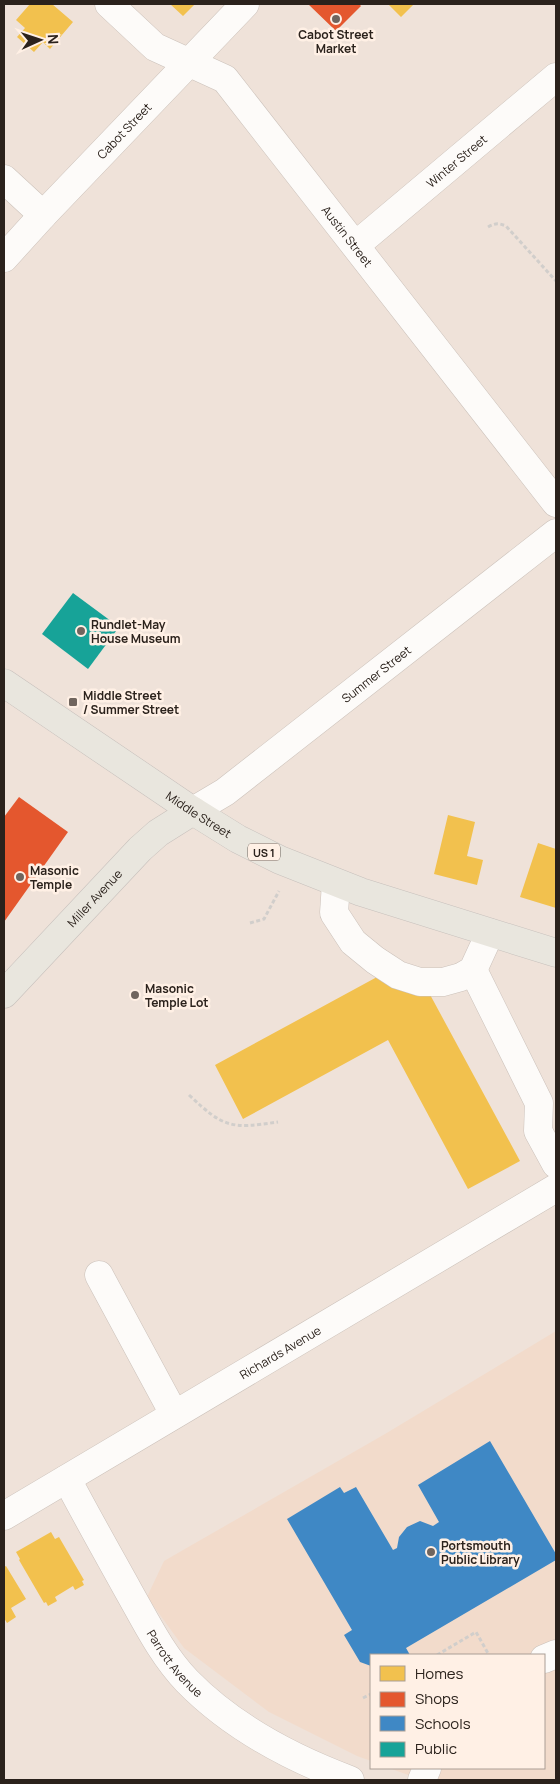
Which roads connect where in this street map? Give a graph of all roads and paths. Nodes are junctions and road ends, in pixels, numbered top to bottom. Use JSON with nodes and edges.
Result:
{"nodes":[{"id":1,"x":109,"y":4,"type":"edge"},
{"id":2,"x":245,"y":4,"type":"edge"},
{"id":3,"x":188,"y":63,"type":"junction"},
{"id":4,"x":556,"y":77,"type":"edge"},
{"id":5,"x":4,"y":179,"type":"edge"},
{"id":6,"x":43,"y":215,"type":"junction"},
{"id":7,"x":488,"y":227,"type":"dead end"},
{"id":8,"x":356,"y":245,"type":"junction"},
{"id":9,"x":4,"y":258,"type":"edge"},
{"id":10,"x":556,"y":281,"type":"edge"},
{"id":11,"x":556,"y":503,"type":"edge"},
{"id":12,"x":556,"y":533,"type":"edge"},
{"id":13,"x":4,"y":683,"type":"edge"},
{"id":14,"x":193,"y":811,"type":"junction"},
{"id":15,"x":336,"y":883,"type":"junction"},
{"id":16,"x":280,"y":891,"type":"dead end"},
{"id":17,"x":250,"y":923,"type":"dead end"},
{"id":18,"x":490,"y":933,"type":"junction"},
{"id":19,"x":556,"y":953,"type":"edge"},
{"id":20,"x":473,"y":970,"type":"junction"},
{"id":21,"x":4,"y":994,"type":"edge"},
{"id":22,"x":189,"y":1095,"type":"dead end"},
{"id":23,"x":278,"y":1122,"type":"dead end"},
{"id":24,"x":556,"y":1164,"type":"edge"},
{"id":25,"x":556,"y":1188,"type":"edge"},
{"id":26,"x":99,"y":1275,"type":"dead end"},
{"id":27,"x":174,"y":1414,"type":"junction"},
{"id":28,"x":67,"y":1479,"type":"junction"},
{"id":29,"x":4,"y":1516,"type":"edge"},
{"id":30,"x":439,"y":1654,"type":"edge"},
{"id":31,"x":488,"y":1654,"type":"edge"},
{"id":32,"x":370,"y":1694,"type":"edge"},
{"id":33,"x":363,"y":1698,"type":"dead end"},
{"id":34,"x":350,"y":1780,"type":"edge"}],
"edges":[{"from":1,"to":3,"type":"street","name":"Austin Street"},
{"from":2,"to":3,"type":"street","name":"Cabot Street"},
{"from":3,"to":6,"type":"street","name":"Cabot Street"},
{"from":3,"to":8,"type":"street","name":"Austin Street"},
{"from":4,"to":8,"type":"street","name":"Winter Street"},
{"from":5,"to":6,"type":"street"},
{"from":6,"to":9,"type":"street","name":"Cabot Street"},
{"from":7,"to":10,"type":"path"},
{"from":8,"to":11,"type":"street","name":"Austin Street"},
{"from":12,"to":14,"type":"street","name":"Summer Street"},
{"from":13,"to":14,"type":"main road","name":"Middle Street","number":"US 1"},
{"from":14,"to":15,"type":"main road","name":"Middle Street","number":"US 1"},
{"from":14,"to":21,"type":"main road","name":"Miller Avenue"},
{"from":15,"to":18,"type":"main road","name":"Middle Street","number":"US 1"},
{"from":15,"to":20,"type":"street"},
{"from":16,"to":17,"type":"path"},
{"from":18,"to":19,"type":"main road","name":"Middle Street","number":"US 1"},
{"from":18,"to":20,"type":"street"},
{"from":20,"to":24,"type":"street"},
{"from":22,"to":23,"type":"path"},
{"from":25,"to":27,"type":"street","name":"Richards Avenue"},
{"from":26,"to":27,"type":"street"},
{"from":27,"to":28,"type":"street","name":"Richards Avenue"},
{"from":28,"to":29,"type":"street","name":"Richards Avenue"},
{"from":28,"to":34,"type":"street","name":"Parrott Avenue"},
{"from":30,"to":31,"type":"path"},
{"from":32,"to":33,"type":"path"}]}
